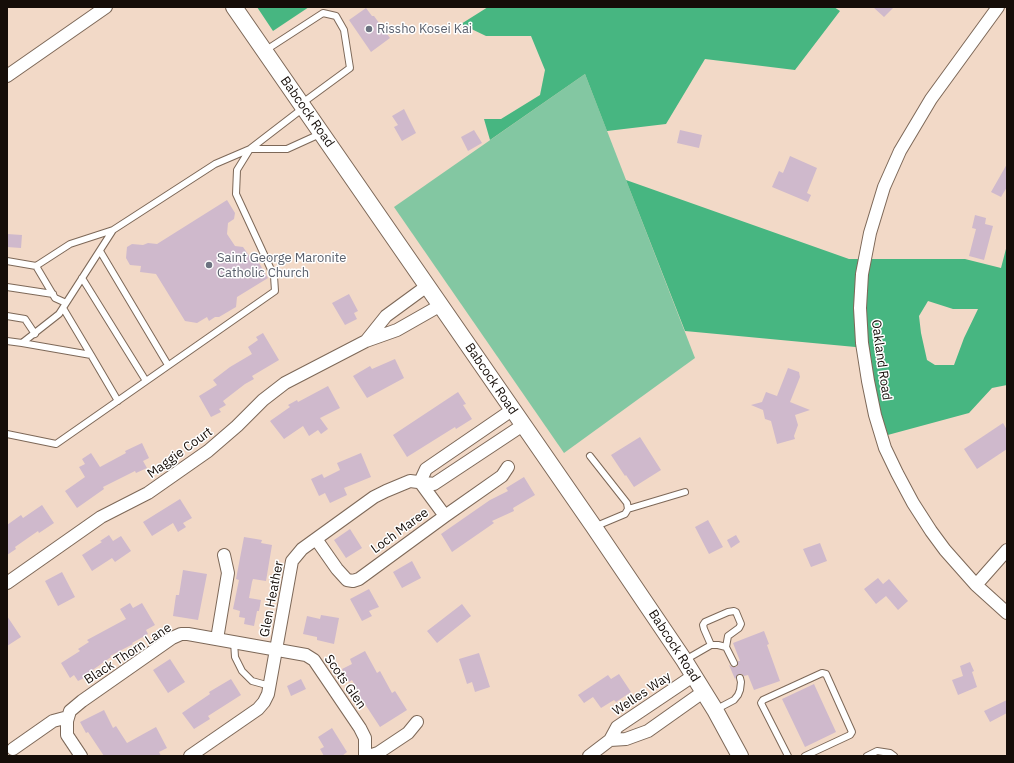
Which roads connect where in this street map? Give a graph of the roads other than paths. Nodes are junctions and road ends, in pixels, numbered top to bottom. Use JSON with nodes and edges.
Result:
{"nodes":[{"id":1,"x":106,"y":7,"type":"edge"},
{"id":2,"x":234,"y":7,"type":"edge"},
{"id":3,"x":998,"y":7,"type":"edge"},
{"id":4,"x":265,"y":51,"type":"junction"},
{"id":5,"x":7,"y":76,"type":"edge"},
{"id":6,"x":302,"y":106,"type":"junction"},
{"id":7,"x":322,"y":134,"type":"junction"},
{"id":8,"x":250,"y":150,"type":"junction"},
{"id":9,"x":113,"y":230,"type":"junction"},
{"id":10,"x":100,"y":251,"type":"junction"},
{"id":11,"x":7,"y":262,"type":"edge"},
{"id":12,"x":36,"y":266,"type":"junction"},
{"id":13,"x":82,"y":278,"type":"junction"},
{"id":14,"x":427,"y":286,"type":"junction"},
{"id":15,"x":7,"y":287,"type":"edge"},
{"id":16,"x":53,"y":294,"type":"junction"},
{"id":17,"x":441,"y":305,"type":"junction"},
{"id":18,"x":64,"y":306,"type":"junction"},
{"id":19,"x":7,"y":316,"type":"edge"},
{"id":20,"x":35,"y":334,"type":"junction"},
{"id":21,"x":7,"y":341,"type":"edge"},
{"id":22,"x":366,"y":341,"type":"junction"},
{"id":23,"x":22,"y":343,"type":"junction"},
{"id":24,"x":91,"y":356,"type":"junction"},
{"id":25,"x":168,"y":365,"type":"junction"},
{"id":26,"x":146,"y":381,"type":"junction"},
{"id":27,"x":118,"y":401,"type":"junction"},
{"id":28,"x":512,"y":410,"type":"junction"},
{"id":29,"x":523,"y":425,"type":"junction"},
{"id":30,"x":7,"y":434,"type":"edge"},
{"id":31,"x":590,"y":456,"type":"dead end"},
{"id":32,"x":508,"y":467,"type":"dead end"},
{"id":33,"x":420,"y":482,"type":"junction"},
{"id":34,"x":685,"y":492,"type":"dead end"},
{"id":35,"x":628,"y":509,"type":"junction"},
{"id":36,"x":445,"y":516,"type":"junction"},
{"id":37,"x":594,"y":527,"type":"junction"},
{"id":38,"x":316,"y":539,"type":"junction"},
{"id":39,"x":1007,"y":550,"type":"edge"},
{"id":40,"x":224,"y":555,"type":"dead end"},
{"id":41,"x":7,"y":583,"type":"edge"},
{"id":42,"x":976,"y":585,"type":"junction"},
{"id":43,"x":1007,"y":613,"type":"edge"},
{"id":44,"x":217,"y":639,"type":"junction"},
{"id":45,"x":234,"y":642,"type":"junction"},
{"id":46,"x":711,"y":646,"type":"junction"},
{"id":47,"x":726,"y":647,"type":"junction"},
{"id":48,"x":276,"y":649,"type":"junction"},
{"id":49,"x":684,"y":660,"type":"junction"},
{"id":50,"x":734,"y":662,"type":"dead end"},
{"id":51,"x":693,"y":676,"type":"junction"},
{"id":52,"x":740,"y":678,"type":"dead end"},
{"id":53,"x":270,"y":686,"type":"junction"},
{"id":54,"x":703,"y":692,"type":"junction"},
{"id":55,"x":715,"y":710,"type":"junction"},
{"id":56,"x":68,"y":717,"type":"junction"},
{"id":57,"x":417,"y":722,"type":"dead end"},
{"id":58,"x":610,"y":740,"type":"junction"},
{"id":59,"x":13,"y":749,"type":"dead end"},
{"id":60,"x":81,"y":756,"type":"edge"},
{"id":61,"x":190,"y":756,"type":"edge"},
{"id":62,"x":365,"y":756,"type":"edge"},
{"id":63,"x":369,"y":756,"type":"edge"},
{"id":64,"x":589,"y":756,"type":"edge"},
{"id":65,"x":740,"y":756,"type":"edge"},
{"id":66,"x":788,"y":756,"type":"edge"},
{"id":67,"x":805,"y":756,"type":"edge"},
{"id":68,"x":867,"y":756,"type":"edge"},
{"id":69,"x":894,"y":756,"type":"edge"}],
"edges":[{"from":1,"to":5,"type":"street"},
{"from":2,"to":4,"type":"main road","name":"Babcock Road"},
{"from":3,"to":42,"type":"street","name":"Oakland Road"},
{"from":4,"to":6,"type":"main road","name":"Babcock Road"},
{"from":4,"to":6,"type":"lane"},
{"from":6,"to":7,"type":"main road","name":"Babcock Road"},
{"from":6,"to":8,"type":"lane"},
{"from":7,"to":8,"type":"lane"},
{"from":7,"to":14,"type":"main road","name":"Babcock Road"},
{"from":8,"to":9,"type":"lane"},
{"from":8,"to":25,"type":"lane"},
{"from":9,"to":10,"type":"lane"},
{"from":9,"to":12,"type":"lane"},
{"from":10,"to":13,"type":"lane"},
{"from":10,"to":25,"type":"lane"},
{"from":11,"to":12,"type":"lane"},
{"from":12,"to":16,"type":"lane"},
{"from":13,"to":18,"type":"lane"},
{"from":13,"to":26,"type":"lane"},
{"from":14,"to":17,"type":"main road","name":"Babcock Road"},
{"from":14,"to":22,"type":"street","name":"Maggie Court"},
{"from":15,"to":16,"type":"lane"},
{"from":16,"to":18,"type":"lane"},
{"from":17,"to":22,"type":"street","name":"Maggie Court"},
{"from":17,"to":28,"type":"main road","name":"Babcock Road"},
{"from":18,"to":20,"type":"lane"},
{"from":18,"to":24,"type":"lane"},
{"from":19,"to":20,"type":"lane"},
{"from":20,"to":23,"type":"lane"},
{"from":21,"to":23,"type":"lane"},
{"from":22,"to":41,"type":"street","name":"Maggie Court"},
{"from":23,"to":24,"type":"lane"},
{"from":24,"to":27,"type":"lane"},
{"from":25,"to":26,"type":"lane"},
{"from":26,"to":27,"type":"lane"},
{"from":27,"to":30,"type":"lane"},
{"from":28,"to":29,"type":"main road","name":"Babcock Road"},
{"from":28,"to":33,"type":"street"},
{"from":29,"to":33,"type":"street","name":"Glen Heather"},
{"from":29,"to":37,"type":"main road","name":"Babcock Road"},
{"from":31,"to":35,"type":"lane"},
{"from":32,"to":36,"type":"street","name":"Loch Maree"},
{"from":33,"to":36,"type":"street"},
{"from":33,"to":38,"type":"street","name":"Glen Heather"},
{"from":34,"to":35,"type":"lane"},
{"from":35,"to":37,"type":"lane"},
{"from":36,"to":38,"type":"street","name":"Loch Maree"},
{"from":37,"to":49,"type":"main road","name":"Babcock Road"},
{"from":38,"to":48,"type":"street","name":"Glen Heather"},
{"from":39,"to":42,"type":"street"},
{"from":40,"to":44,"type":"street"},
{"from":42,"to":43,"type":"street","name":"Oakland Road"},
{"from":44,"to":45,"type":"street","name":"Black Thorn Lane"},
{"from":44,"to":56,"type":"street","name":"Black Thorn Lane"},
{"from":45,"to":48,"type":"street","name":"Black Thorn Lane"},
{"from":45,"to":53,"type":"lane"},
{"from":46,"to":47,"type":"lane"},
{"from":46,"to":47,"type":"lane"},
{"from":46,"to":49,"type":"lane"},
{"from":47,"to":50,"type":"lane"},
{"from":48,"to":53,"type":"street","name":"Glen Heather"},
{"from":48,"to":62,"type":"street","name":"Scots Glen"},
{"from":49,"to":51,"type":"main road","name":"Babcock Road"},
{"from":51,"to":54,"type":"main road","name":"Babcock Road"},
{"from":51,"to":58,"type":"street","name":"Welles Way"},
{"from":52,"to":55,"type":"lane"},
{"from":53,"to":61,"type":"street","name":"Glen Heather"},
{"from":54,"to":55,"type":"main road","name":"Babcock Road"},
{"from":54,"to":58,"type":"street","name":"Welles Way"},
{"from":55,"to":65,"type":"main road","name":"Babcock Road"},
{"from":56,"to":59,"type":"street"},
{"from":56,"to":60,"type":"street"},
{"from":57,"to":63,"type":"street"},
{"from":58,"to":64,"type":"street","name":"Welles Way"},
{"from":66,"to":67,"type":"lane"},
{"from":68,"to":69,"type":"lane"}]}
